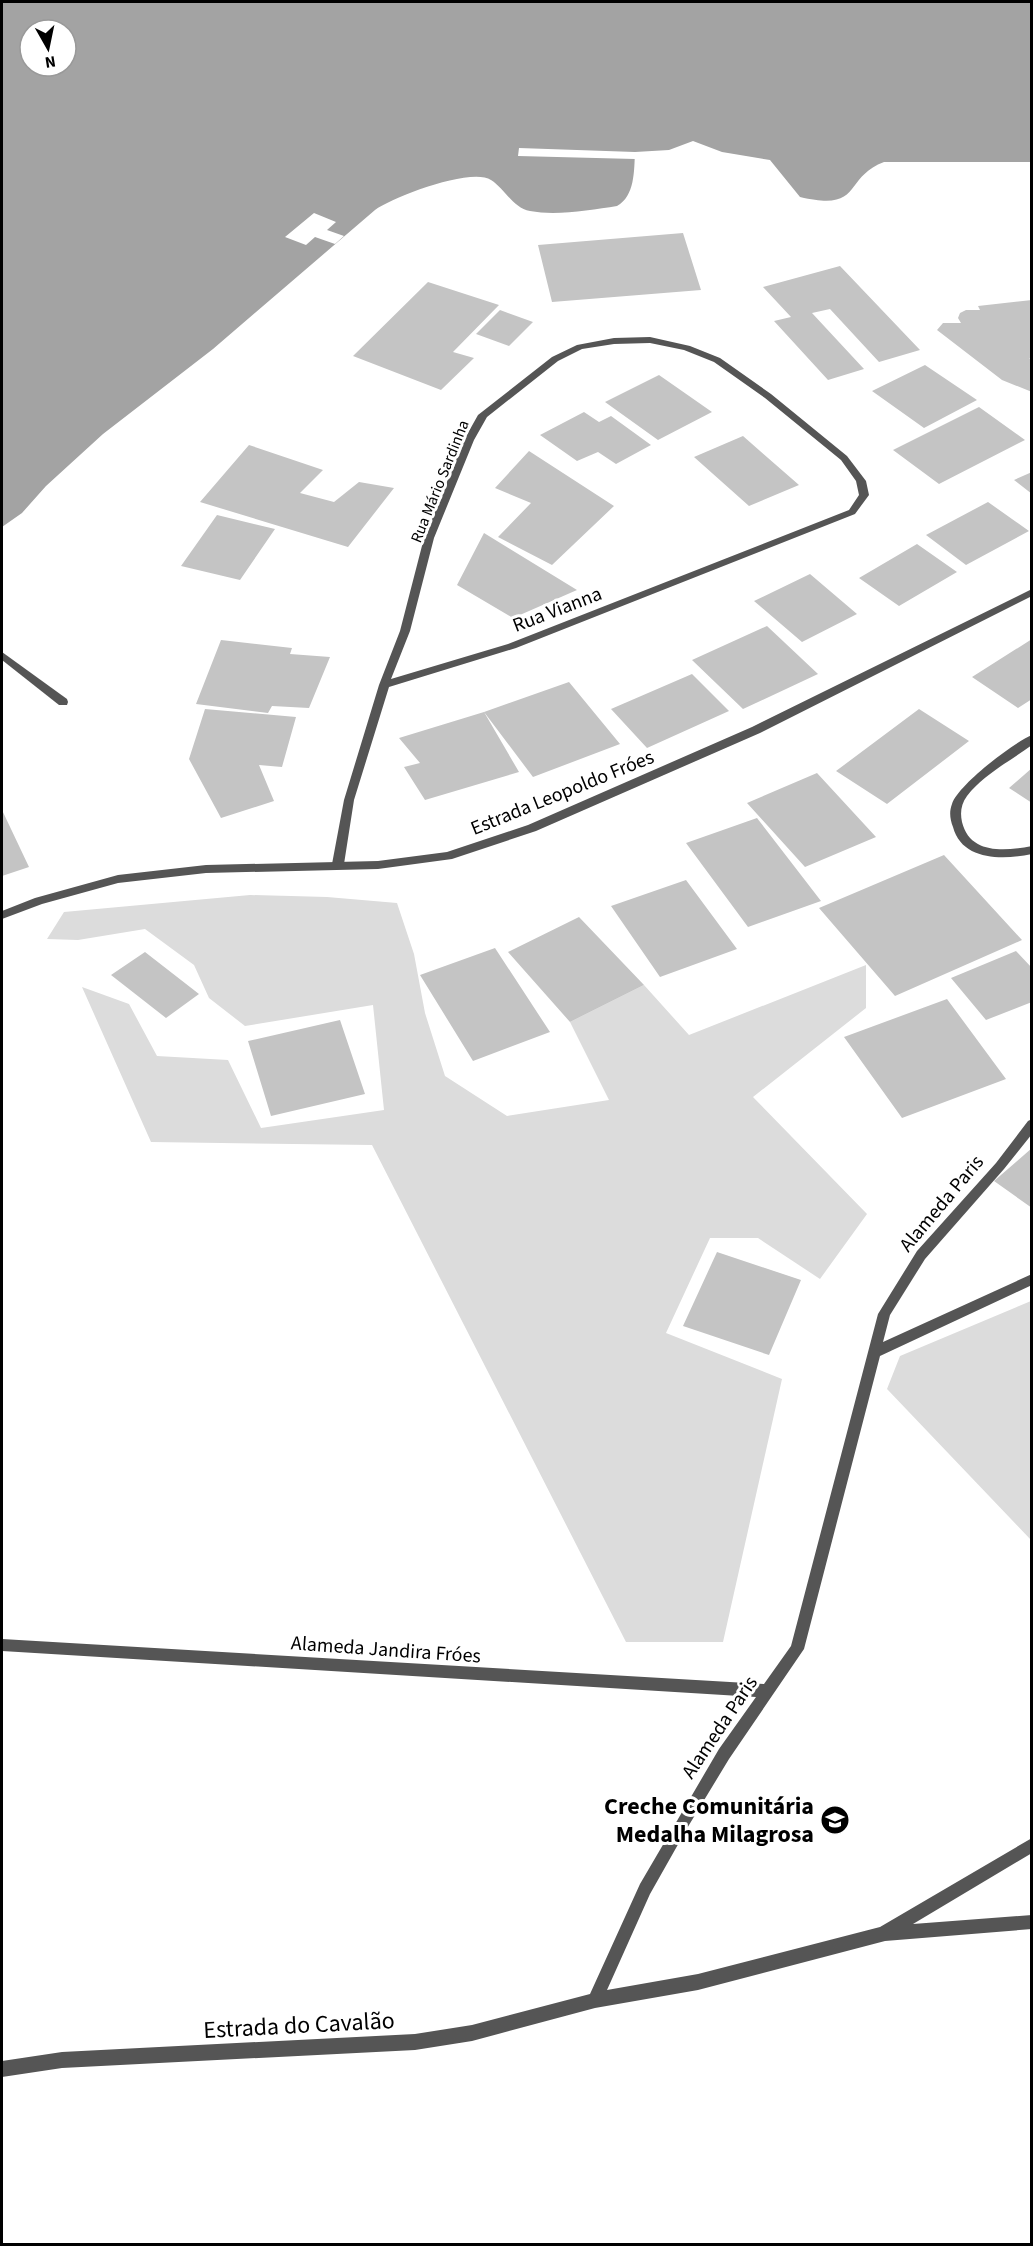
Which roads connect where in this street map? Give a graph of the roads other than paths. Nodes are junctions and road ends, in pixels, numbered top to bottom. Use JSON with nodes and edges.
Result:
{"nodes":[{"id":1,"x":843,"y":458,"type":"joint"},
{"id":2,"x":1032,"y":592,"type":"edge"},
{"id":3,"x":2,"y":655,"type":"edge"},
{"id":4,"x":384,"y":685,"type":"junction"},
{"id":5,"x":63,"y":702,"type":"dead end"},
{"id":6,"x":1032,"y":739,"type":"edge"},
{"id":7,"x":1032,"y":850,"type":"edge"},
{"id":8,"x":338,"y":864,"type":"junction"},
{"id":9,"x":2,"y":915,"type":"edge"},
{"id":10,"x":1032,"y":1124,"type":"edge"},
{"id":11,"x":1032,"y":1279,"type":"edge"},
{"id":12,"x":873,"y":1353,"type":"junction"},
{"id":13,"x":2,"y":1645,"type":"edge"},
{"id":14,"x":768,"y":1690,"type":"junction"},
{"id":15,"x":1032,"y":1845,"type":"edge"},
{"id":16,"x":1032,"y":1922,"type":"edge"},
{"id":17,"x":883,"y":1934,"type":"junction"},
{"id":18,"x":595,"y":2000,"type":"junction"},
{"id":19,"x":2,"y":2069,"type":"edge"}],
"edges":[{"from":1,"to":4,"type":"street","name":"Rua Vianna"},
{"from":1,"to":4,"type":"street","name":"Rua Mário Sardinha"},
{"from":2,"to":8,"type":"street","name":"Estrada Leopoldo Fróes"},
{"from":3,"to":5,"type":"street"},
{"from":4,"to":8,"type":"street"},
{"from":6,"to":7,"type":"street"},
{"from":8,"to":9,"type":"street","name":"Estrada Leopoldo Fróes"},
{"from":10,"to":12,"type":"street","name":"Alameda Paris"},
{"from":11,"to":12,"type":"street"},
{"from":12,"to":14,"type":"street","name":"Alameda Paris"},
{"from":13,"to":14,"type":"street","name":"Alameda Jandira Fróes"},
{"from":14,"to":18,"type":"street","name":"Alameda Paris"},
{"from":15,"to":17,"type":"street"},
{"from":16,"to":17,"type":"street"},
{"from":17,"to":18,"type":"street"},
{"from":18,"to":19,"type":"street","name":"Estrada do Cavalão"}]}
